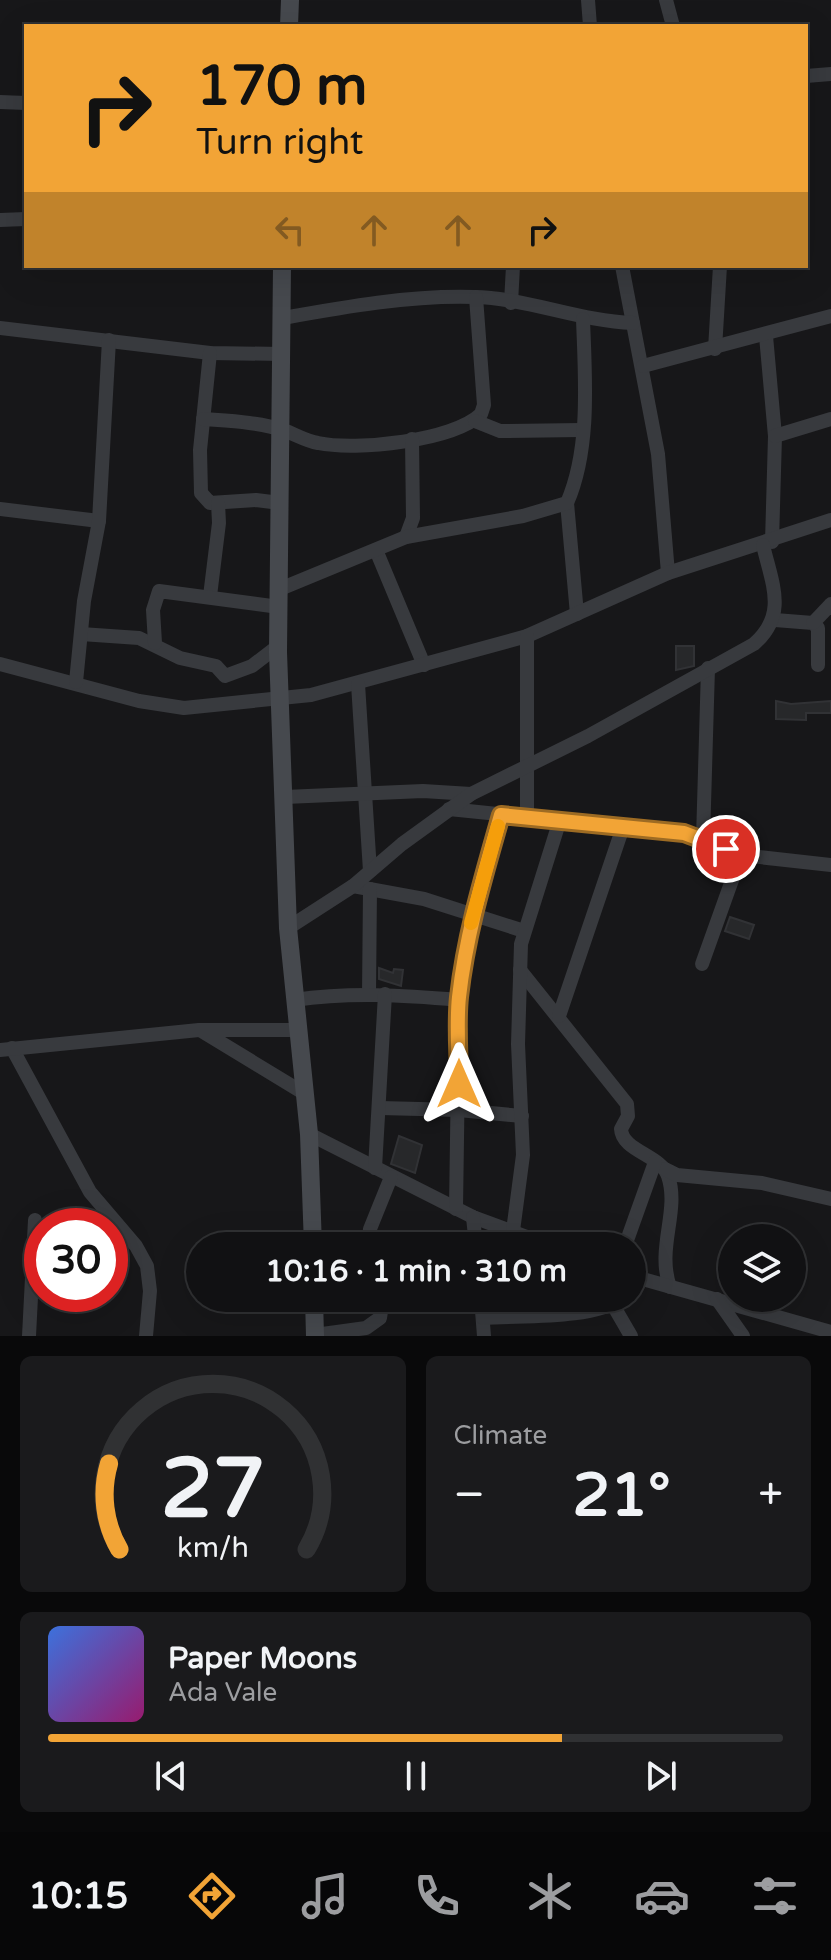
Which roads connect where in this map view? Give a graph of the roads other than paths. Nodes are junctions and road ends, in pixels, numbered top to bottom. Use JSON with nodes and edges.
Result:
{"nodes":[{"id":1,"x":290,"y":0,"type":"edge"},
{"id":2,"x":588,"y":0,"type":"edge"},
{"id":3,"x":666,"y":0,"type":"edge"},
{"id":4,"x":289,"y":24,"type":"edge"},
{"id":5,"x":590,"y":24,"type":"edge"},
{"id":6,"x":672,"y":24,"type":"edge"},
{"id":7,"x":831,"y":74,"type":"edge"},
{"id":8,"x":808,"y":76,"type":"edge"},
{"id":9,"x":0,"y":102,"type":"edge"},
{"id":10,"x":24,"y":103,"type":"edge"},
{"id":11,"x":24,"y":219,"type":"edge"},
{"id":12,"x":0,"y":220,"type":"edge"},
{"id":13,"x":282,"y":268,"type":"edge"},
{"id":14,"x":513,"y":268,"type":"edge"},
{"id":15,"x":622,"y":268,"type":"edge"},
{"id":16,"x":720,"y":268,"type":"edge"},
{"id":17,"x":476,"y":297,"type":"junction"},
{"id":18,"x":511,"y":303,"type":"junction"},
{"id":19,"x":831,"y":316,"type":"edge"},
{"id":20,"x":283,"y":318,"type":"junction"},
{"id":21,"x":583,"y":319,"type":"junction"},
{"id":22,"x":633,"y":323,"type":"junction"},
{"id":23,"x":0,"y":328,"type":"edge"},
{"id":24,"x":766,"y":336,"type":"junction"},
{"id":25,"x":109,"y":340,"type":"junction"},
{"id":26,"x":715,"y":349,"type":"junction"},
{"id":27,"x":210,"y":353,"type":"junction"},
{"id":28,"x":283,"y":354,"type":"junction"},
{"id":29,"x":643,"y":366,"type":"junction"},
{"id":30,"x":203,"y":419,"type":"junction"},
{"id":31,"x":831,"y":419,"type":"edge"},
{"id":32,"x":475,"y":421,"type":"junction"},
{"id":33,"x":281,"y":429,"type":"junction"},
{"id":34,"x":581,"y":430,"type":"junction"},
{"id":35,"x":775,"y":436,"type":"junction"},
{"id":36,"x":412,"y":439,"type":"junction"},
{"id":37,"x":218,"y":503,"type":"junction"},
{"id":38,"x":280,"y":503,"type":"junction"},
{"id":39,"x":567,"y":503,"type":"junction"},
{"id":40,"x":0,"y":509,"type":"edge"},
{"id":41,"x":831,"y":520,"type":"edge"},
{"id":42,"x":99,"y":521,"type":"junction"},
{"id":43,"x":406,"y":537,"type":"junction"},
{"id":44,"x":767,"y":543,"type":"junction"},
{"id":45,"x":376,"y":550,"type":"junction"},
{"id":46,"x":668,"y":573,"type":"junction"},
{"id":47,"x":210,"y":596,"type":"junction"},
{"id":48,"x":280,"y":598,"type":"junction"},
{"id":49,"x":831,"y":604,"type":"edge"},
{"id":50,"x":577,"y":614,"type":"junction"},
{"id":51,"x":775,"y":620,"type":"junction"},
{"id":52,"x":813,"y":623,"type":"junction"},
{"id":53,"x":81,"y":634,"type":"junction"},
{"id":54,"x":527,"y":636,"type":"junction"},
{"id":55,"x":155,"y":643,"type":"junction"},
{"id":56,"x":278,"y":646,"type":"junction"},
{"id":57,"x":0,"y":664,"type":"edge"},
{"id":58,"x":424,"y":665,"type":"junction"},
{"id":59,"x":818,"y":665,"type":"dead end"},
{"id":60,"x":708,"y":668,"type":"junction"},
{"id":61,"x":76,"y":682,"type":"junction"},
{"id":62,"x":358,"y":684,"type":"junction"},
{"id":63,"x":282,"y":700,"type":"junction"},
{"id":64,"x":528,"y":766,"type":"junction"},
{"id":65,"x":366,"y":793,"type":"junction"},
{"id":66,"x":471,"y":794,"type":"junction"},
{"id":67,"x":285,"y":797,"type":"junction"},
{"id":68,"x":449,"y":809,"type":"junction"},
{"id":69,"x":501,"y":815,"type":"junction"},
{"id":70,"x":527,"y":818,"type":"junction"},
{"id":71,"x":559,"y":823,"type":"junction"},
{"id":72,"x":623,"y":827,"type":"junction"},
{"id":73,"x":703,"y":839,"type":"junction"},
{"id":74,"x":741,"y":855,"type":"junction"},
{"id":75,"x":831,"y":865,"type":"edge"},
{"id":76,"x":370,"y":871,"type":"junction"},
{"id":77,"x":353,"y":886,"type":"junction"},
{"id":78,"x":370,"y":889,"type":"junction"},
{"id":79,"x":473,"y":913,"type":"junction"},
{"id":80,"x":288,"y":928,"type":"junction"},
{"id":81,"x":524,"y":931,"type":"junction"},
{"id":82,"x":702,"y":964,"type":"dead end"},
{"id":83,"x":520,"y":970,"type":"junction"},
{"id":84,"x":369,"y":994,"type":"junction"},
{"id":85,"x":385,"y":994,"type":"junction"},
{"id":86,"x":294,"y":1000,"type":"junction"},
{"id":87,"x":459,"y":1000,"type":"junction"},
{"id":88,"x":559,"y":1016,"type":"junction"},
{"id":89,"x":199,"y":1030,"type":"junction"},
{"id":90,"x":297,"y":1030,"type":"junction"},
{"id":91,"x":6,"y":1049,"type":"edge"},
{"id":92,"x":302,"y":1092,"type":"junction"},
{"id":93,"x":380,"y":1108,"type":"junction"},
{"id":94,"x":459,"y":1110,"type":"junction"},
{"id":95,"x":522,"y":1116,"type":"junction"},
{"id":96,"x":309,"y":1134,"type":"junction"},
{"id":97,"x":660,"y":1165,"type":"junction"},
{"id":98,"x":375,"y":1168,"type":"junction"},
{"id":99,"x":391,"y":1177,"type":"junction"},
{"id":100,"x":831,"y":1199,"type":"edge"},
{"id":101,"x":456,"y":1209,"type":"junction"},
{"id":102,"x":473,"y":1217,"type":"junction"},
{"id":103,"x":513,"y":1231,"type":"joint"},
{"id":104,"x":312,"y":1232,"type":"edge"},
{"id":105,"x":370,"y":1232,"type":"edge"},
{"id":106,"x":475,"y":1232,"type":"edge"},
{"id":107,"x":631,"y":1232,"type":"edge"},
{"id":108,"x":646,"y":1280,"type":"edge"},
{"id":109,"x":670,"y":1287,"type":"junction"},
{"id":110,"x":717,"y":1299,"type":"junction"},
{"id":111,"x":30,"y":1312,"type":"edge"},
{"id":112,"x":314,"y":1312,"type":"edge"},
{"id":113,"x":381,"y":1312,"type":"edge"},
{"id":114,"x":482,"y":1312,"type":"edge"},
{"id":115,"x":570,"y":1312,"type":"edge"},
{"id":116,"x":623,"y":1312,"type":"edge"},
{"id":117,"x":483,"y":1318,"type":"junction"},
{"id":118,"x":831,"y":1332,"type":"edge"},
{"id":119,"x":29,"y":1336,"type":"edge"},
{"id":120,"x":146,"y":1336,"type":"edge"},
{"id":121,"x":315,"y":1336,"type":"edge"},
{"id":122,"x":484,"y":1336,"type":"edge"},
{"id":123,"x":631,"y":1336,"type":"edge"},
{"id":124,"x":743,"y":1336,"type":"edge"}],
"edges":[{"from":1,"to":4,"type":"street"},
{"from":2,"to":5,"type":"street"},
{"from":3,"to":6,"type":"street"},
{"from":7,"to":8,"type":"street"},
{"from":9,"to":10,"type":"street"},
{"from":11,"to":12,"type":"street"},
{"from":13,"to":20,"type":"street"},
{"from":14,"to":18,"type":"street"},
{"from":15,"to":22,"type":"street"},
{"from":16,"to":26,"type":"street"},
{"from":17,"to":18,"type":"street"},
{"from":17,"to":20,"type":"street"},
{"from":17,"to":32,"type":"street"},
{"from":18,"to":21,"type":"street"},
{"from":19,"to":24,"type":"street"},
{"from":20,"to":28,"type":"street"},
{"from":21,"to":22,"type":"street"},
{"from":21,"to":34,"type":"street"},
{"from":22,"to":29,"type":"street"},
{"from":23,"to":25,"type":"street"},
{"from":24,"to":26,"type":"street"},
{"from":24,"to":35,"type":"street"},
{"from":25,"to":27,"type":"street"},
{"from":25,"to":42,"type":"street"},
{"from":26,"to":29,"type":"street"},
{"from":27,"to":28,"type":"street"},
{"from":27,"to":30,"type":"street"},
{"from":28,"to":33,"type":"street"},
{"from":29,"to":46,"type":"street"},
{"from":30,"to":33,"type":"street"},
{"from":30,"to":37,"type":"street"},
{"from":31,"to":35,"type":"street"},
{"from":32,"to":34,"type":"street"},
{"from":32,"to":36,"type":"street"},
{"from":33,"to":36,"type":"street"},
{"from":33,"to":38,"type":"street"},
{"from":34,"to":39,"type":"street"},
{"from":35,"to":44,"type":"street"},
{"from":36,"to":43,"type":"street"},
{"from":37,"to":38,"type":"street"},
{"from":37,"to":47,"type":"street"},
{"from":38,"to":48,"type":"street"},
{"from":39,"to":43,"type":"street"},
{"from":39,"to":50,"type":"street"},
{"from":40,"to":42,"type":"street"},
{"from":41,"to":44,"type":"street"},
{"from":42,"to":53,"type":"street"},
{"from":43,"to":45,"type":"street"},
{"from":44,"to":46,"type":"street"},
{"from":44,"to":51,"type":"street"},
{"from":45,"to":48,"type":"street"},
{"from":45,"to":58,"type":"street"},
{"from":46,"to":50,"type":"street"},
{"from":47,"to":48,"type":"street"},
{"from":47,"to":55,"type":"street"},
{"from":48,"to":56,"type":"street"},
{"from":49,"to":52,"type":"street"},
{"from":50,"to":54,"type":"street"},
{"from":51,"to":52,"type":"street"},
{"from":51,"to":60,"type":"street"},
{"from":52,"to":59,"type":"street"},
{"from":53,"to":55,"type":"street"},
{"from":53,"to":61,"type":"street"},
{"from":54,"to":58,"type":"street"},
{"from":54,"to":64,"type":"street"},
{"from":55,"to":56,"type":"street"},
{"from":56,"to":63,"type":"street"},
{"from":57,"to":61,"type":"street"},
{"from":58,"to":62,"type":"street"},
{"from":60,"to":64,"type":"street"},
{"from":60,"to":73,"type":"street"},
{"from":61,"to":63,"type":"street"},
{"from":62,"to":63,"type":"street"},
{"from":62,"to":65,"type":"street"},
{"from":63,"to":67,"type":"street"},
{"from":64,"to":66,"type":"street"},
{"from":64,"to":70,"type":"street"},
{"from":65,"to":66,"type":"street"},
{"from":65,"to":67,"type":"street"},
{"from":65,"to":76,"type":"street"},
{"from":66,"to":68,"type":"street"},
{"from":67,"to":80,"type":"street"},
{"from":68,"to":69,"type":"street"},
{"from":68,"to":76,"type":"street"},
{"from":69,"to":70,"type":"street"},
{"from":69,"to":79,"type":"street"},
{"from":70,"to":71,"type":"street"},
{"from":71,"to":72,"type":"street"},
{"from":71,"to":81,"type":"street"},
{"from":72,"to":73,"type":"street"},
{"from":72,"to":88,"type":"street"},
{"from":73,"to":74,"type":"street"},
{"from":74,"to":75,"type":"street"},
{"from":74,"to":82,"type":"street"},
{"from":76,"to":77,"type":"street"},
{"from":77,"to":78,"type":"street"},
{"from":77,"to":80,"type":"street"},
{"from":78,"to":79,"type":"street"},
{"from":78,"to":84,"type":"street"},
{"from":79,"to":81,"type":"street"},
{"from":79,"to":87,"type":"street"},
{"from":80,"to":86,"type":"street"},
{"from":81,"to":83,"type":"street"},
{"from":83,"to":88,"type":"street"},
{"from":83,"to":95,"type":"street"},
{"from":84,"to":85,"type":"street"},
{"from":84,"to":86,"type":"street"},
{"from":85,"to":87,"type":"street"},
{"from":85,"to":93,"type":"street"},
{"from":86,"to":90,"type":"street"},
{"from":87,"to":94,"type":"street"},
{"from":88,"to":97,"type":"street"},
{"from":89,"to":90,"type":"street"},
{"from":89,"to":91,"type":"street"},
{"from":89,"to":92,"type":"street"},
{"from":90,"to":92,"type":"street"},
{"from":91,"to":120,"type":"street"},
{"from":92,"to":96,"type":"street"},
{"from":93,"to":94,"type":"street"},
{"from":93,"to":98,"type":"street"},
{"from":94,"to":95,"type":"street"},
{"from":94,"to":101,"type":"street"},
{"from":95,"to":103,"type":"street"},
{"from":96,"to":98,"type":"street"},
{"from":96,"to":104,"type":"street"},
{"from":97,"to":100,"type":"street"},
{"from":97,"to":107,"type":"street"},
{"from":97,"to":109,"type":"street"},
{"from":98,"to":99,"type":"street"},
{"from":99,"to":101,"type":"street"},
{"from":99,"to":105,"type":"street"},
{"from":101,"to":102,"type":"street"},
{"from":102,"to":103,"type":"street"},
{"from":102,"to":106,"type":"street"},
{"from":108,"to":109,"type":"street"},
{"from":109,"to":110,"type":"street"},
{"from":110,"to":118,"type":"street"},
{"from":110,"to":124,"type":"street"},
{"from":111,"to":119,"type":"street"},
{"from":112,"to":121,"type":"street"},
{"from":113,"to":121,"type":"street"},
{"from":114,"to":117,"type":"street"},
{"from":115,"to":117,"type":"street"},
{"from":116,"to":123,"type":"street"},
{"from":117,"to":122,"type":"street"}]}
